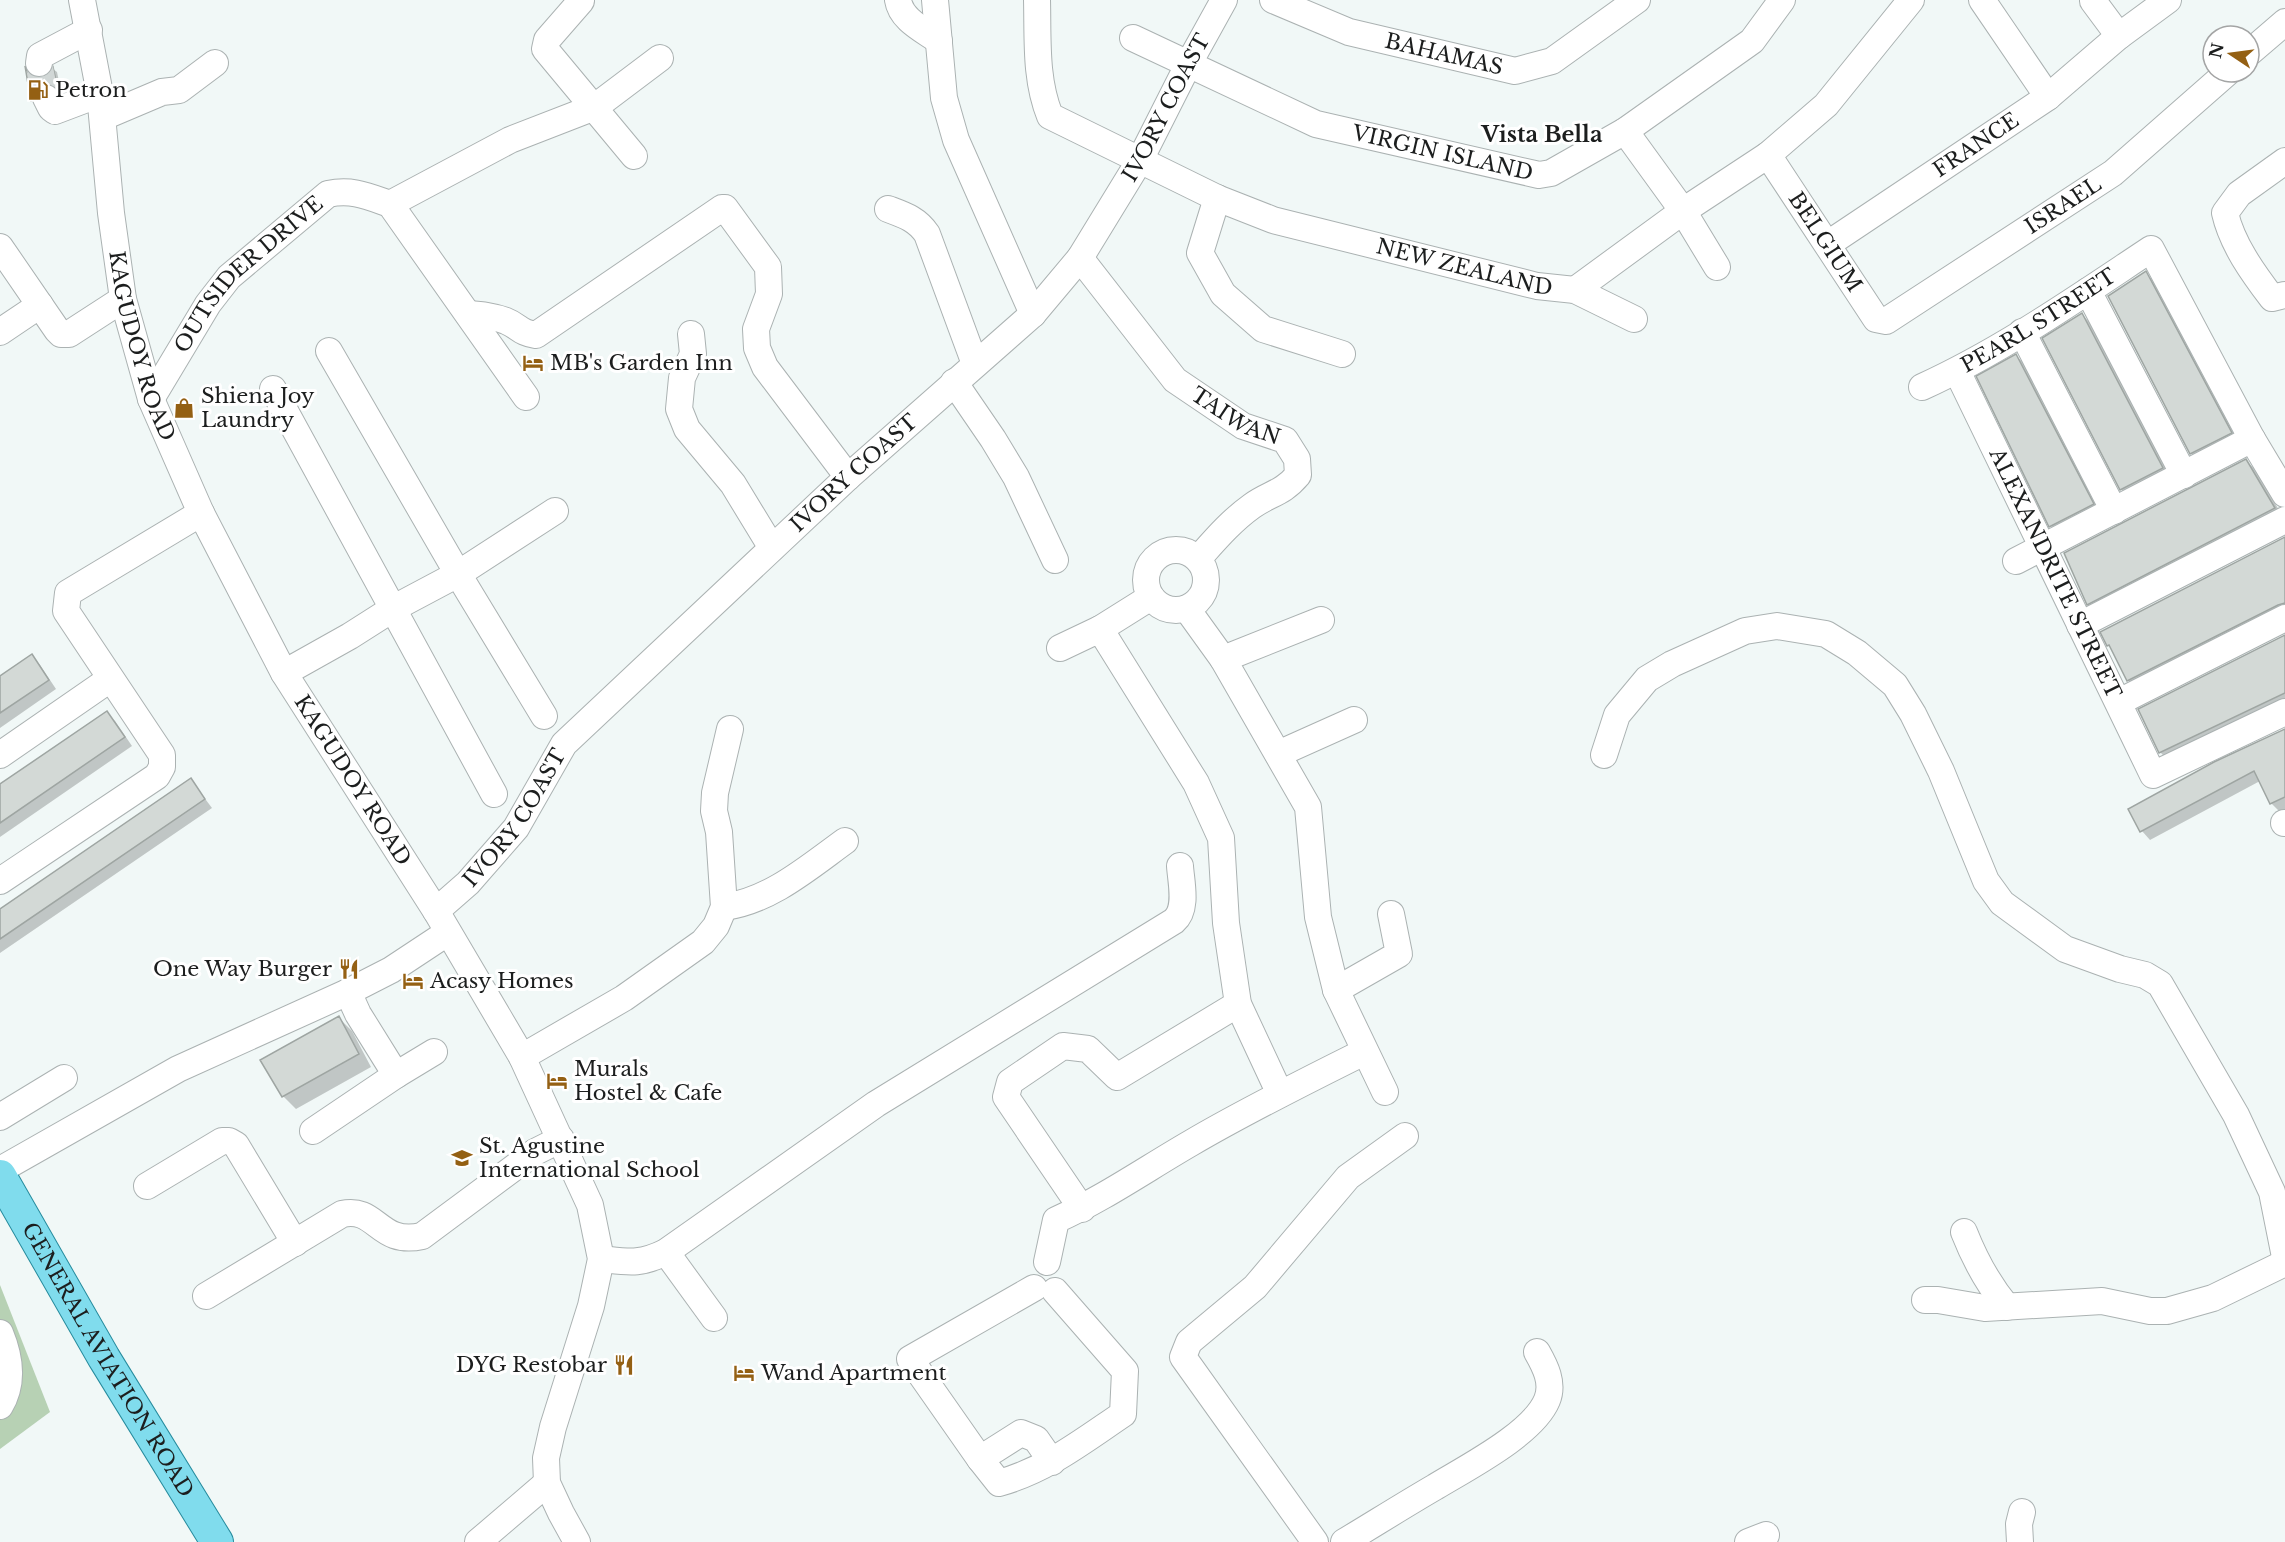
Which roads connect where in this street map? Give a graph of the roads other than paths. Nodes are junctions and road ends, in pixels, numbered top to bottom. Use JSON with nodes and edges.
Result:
{"nodes":[{"id":1,"x":82,"y":0,"type":"edge"},
{"id":2,"x":898,"y":0,"type":"edge"},
{"id":3,"x":935,"y":0,"type":"edge"},
{"id":4,"x":1037,"y":0,"type":"edge"},
{"id":5,"x":1224,"y":0,"type":"edge"},
{"id":6,"x":1273,"y":0,"type":"edge"},
{"id":7,"x":1637,"y":0,"type":"edge"},
{"id":8,"x":1782,"y":0,"type":"edge"},
{"id":9,"x":1911,"y":0,"type":"edge"},
{"id":10,"x":1982,"y":0,"type":"edge"},
{"id":11,"x":2168,"y":0,"type":"edge"},
{"id":12,"x":581,"y":1,"type":"edge"},
{"id":13,"x":2093,"y":1,"type":"edge"},
{"id":14,"x":2285,"y":22,"type":"edge"},
{"id":15,"x":88,"y":30,"type":"junction"},
{"id":16,"x":2118,"y":36,"type":"junction"},
{"id":17,"x":1133,"y":38,"type":"dead end"},
{"id":18,"x":939,"y":41,"type":"junction"},
{"id":19,"x":2261,"y":43,"type":"edge"},
{"id":20,"x":660,"y":58,"type":"dead end"},
{"id":21,"x":39,"y":63,"type":"dead end"},
{"id":22,"x":215,"y":63,"type":"dead end"},
{"id":23,"x":1188,"y":65,"type":"junction"},
{"id":24,"x":2214,"y":84,"type":"edge"},
{"id":25,"x":2048,"y":97,"type":"junction"},
{"id":26,"x":46,"y":98,"type":"dead end"},
{"id":27,"x":101,"y":105,"type":"junction"},
{"id":28,"x":595,"y":107,"type":"junction"},
{"id":29,"x":1625,"y":131,"type":"junction"},
{"id":30,"x":1768,"y":155,"type":"junction"},
{"id":31,"x":633,"y":156,"type":"dead end"},
{"id":32,"x":1140,"y":160,"type":"junction"},
{"id":33,"x":2285,"y":161,"type":"edge"},
{"id":34,"x":1217,"y":198,"type":"junction"},
{"id":35,"x":390,"y":204,"type":"junction"},
{"id":36,"x":888,"y":208,"type":"dead end"},
{"id":37,"x":1683,"y":211,"type":"junction"},
{"id":38,"x":1827,"y":244,"type":"junction"},
{"id":39,"x":0,"y":248,"type":"edge"},
{"id":40,"x":1080,"y":258,"type":"junction"},
{"id":41,"x":1717,"y":267,"type":"dead end"},
{"id":42,"x":1575,"y":290,"type":"junction"},
{"id":43,"x":2088,"y":291,"type":"junction"},
{"id":44,"x":2285,"y":295,"type":"edge"},
{"id":45,"x":123,"y":299,"type":"junction"},
{"id":46,"x":40,"y":305,"type":"junction"},
{"id":47,"x":468,"y":314,"type":"junction"},
{"id":48,"x":1033,"y":314,"type":"junction"},
{"id":49,"x":1634,"y":319,"type":"dead end"},
{"id":50,"x":1886,"y":321,"type":"joint"},
{"id":51,"x":0,"y":332,"type":"edge"},
{"id":52,"x":2022,"y":332,"type":"junction"},
{"id":53,"x":691,"y":334,"type":"dead end"},
{"id":54,"x":329,"y":351,"type":"dead end"},
{"id":55,"x":1342,"y":354,"type":"dead end"},
{"id":56,"x":975,"y":364,"type":"junction"},
{"id":57,"x":1957,"y":371,"type":"junction"},
{"id":58,"x":954,"y":382,"type":"junction"},
{"id":59,"x":1922,"y":387,"type":"dead end"},
{"id":60,"x":273,"y":389,"type":"dead end"},
{"id":61,"x":526,"y":397,"type":"dead end"},
{"id":62,"x":151,"y":399,"type":"junction"},
{"id":63,"x":2252,"y":439,"type":"junction"},
{"id":64,"x":2184,"y":475,"type":"junction"},
{"id":65,"x":848,"y":477,"type":"junction"},
{"id":66,"x":2285,"y":492,"type":"edge"},
{"id":67,"x":555,"y":511,"type":"dead end"},
{"id":68,"x":2114,"y":511,"type":"junction"},
{"id":69,"x":201,"y":513,"type":"junction"},
{"id":70,"x":2285,"y":520,"type":"edge"},
{"id":71,"x":772,"y":548,"type":"junction"},
{"id":72,"x":2042,"y":550,"type":"junction"},
{"id":73,"x":1198,"y":559,"type":"junction"},
{"id":74,"x":1055,"y":560,"type":"dead end"},
{"id":75,"x":2016,"y":561,"type":"dead end"},
{"id":76,"x":458,"y":574,"type":"junction"},
{"id":77,"x":1151,"y":597,"type":"junction"},
{"id":78,"x":394,"y":608,"type":"junction"},
{"id":79,"x":1187,"y":609,"type":"junction"},
{"id":80,"x":2285,"y":618,"type":"edge"},
{"id":81,"x":1320,"y":620,"type":"dead end"},
{"id":82,"x":2080,"y":625,"type":"junction"},
{"id":83,"x":1100,"y":628,"type":"junction"},
{"id":84,"x":1060,"y":648,"type":"dead end"},
{"id":85,"x":1223,"y":659,"type":"junction"},
{"id":86,"x":284,"y":673,"type":"junction"},
{"id":87,"x":110,"y":679,"type":"junction"},
{"id":88,"x":2119,"y":702,"type":"junction"},
{"id":89,"x":2285,"y":712,"type":"edge"},
{"id":90,"x":544,"y":716,"type":"dead end"},
{"id":91,"x":1354,"y":720,"type":"dead end"},
{"id":92,"x":730,"y":729,"type":"dead end"},
{"id":93,"x":1278,"y":754,"type":"junction"},
{"id":94,"x":0,"y":755,"type":"edge"},
{"id":95,"x":1604,"y":755,"type":"dead end"},
{"id":96,"x":494,"y":794,"type":"dead end"},
{"id":97,"x":845,"y":841,"type":"dead end"},
{"id":98,"x":1180,"y":866,"type":"dead end"},
{"id":99,"x":0,"y":881,"type":"edge"},
{"id":100,"x":724,"y":907,"type":"junction"},
{"id":101,"x":1391,"y":914,"type":"dead end"},
{"id":102,"x":441,"y":922,"type":"junction"},
{"id":103,"x":1336,"y":990,"type":"junction"},
{"id":104,"x":348,"y":992,"type":"junction"},
{"id":105,"x":1238,"y":1004,"type":"junction"},
{"id":106,"x":434,"y":1052,"type":"dead end"},
{"id":107,"x":1364,"y":1052,"type":"junction"},
{"id":108,"x":522,"y":1057,"type":"junction"},
{"id":109,"x":396,"y":1074,"type":"junction"},
{"id":110,"x":64,"y":1078,"type":"dead end"},
{"id":111,"x":1385,"y":1092,"type":"dead end"},
{"id":112,"x":1280,"y":1094,"type":"junction"},
{"id":113,"x":0,"y":1117,"type":"edge"},
{"id":114,"x":313,"y":1131,"type":"dead end"},
{"id":115,"x":1405,"y":1136,"type":"dead end"},
{"id":116,"x":561,"y":1139,"type":"junction"},
{"id":117,"x":0,"y":1170,"type":"edge"},
{"id":118,"x":0,"y":1176,"type":"edge"},
{"id":119,"x":147,"y":1186,"type":"dead end"},
{"id":120,"x":1082,"y":1209,"type":"junction"},
{"id":121,"x":1964,"y":1232,"type":"dead end"},
{"id":122,"x":295,"y":1243,"type":"junction"},
{"id":123,"x":666,"y":1252,"type":"junction"},
{"id":124,"x":2285,"y":1257,"type":"edge"},
{"id":125,"x":601,"y":1259,"type":"junction"},
{"id":126,"x":2285,"y":1263,"type":"edge"},
{"id":127,"x":1045,"y":1289,"type":"junction"},
{"id":128,"x":206,"y":1296,"type":"dead end"},
{"id":129,"x":1925,"y":1300,"type":"dead end"},
{"id":130,"x":2007,"y":1307,"type":"junction"},
{"id":131,"x":714,"y":1318,"type":"dead end"},
{"id":132,"x":0,"y":1333,"type":"edge"},
{"id":133,"x":1537,"y":1352,"type":"dead end"},
{"id":134,"x":0,"y":1406,"type":"edge"},
{"id":135,"x":980,"y":1459,"type":"junction"},
{"id":136,"x":1052,"y":1462,"type":"junction"},
{"id":137,"x":548,"y":1483,"type":"junction"},
{"id":138,"x":2022,"y":1512,"type":"dead end"},
{"id":139,"x":217,"y":1542,"type":"edge"},
{"id":140,"x":478,"y":1542,"type":"edge"},
{"id":141,"x":577,"y":1542,"type":"edge"},
{"id":142,"x":1315,"y":1542,"type":"edge"},
{"id":143,"x":1344,"y":1542,"type":"edge"},
{"id":144,"x":2020,"y":1542,"type":"edge"}],
"edges":[{"from":1,"to":15,"type":"street","name":"KAGUDOY ROAD"},
{"from":2,"to":18,"type":"street"},
{"from":3,"to":18,"type":"street"},
{"from":4,"to":32,"type":"street","name":"NEW ZEALAND"},
{"from":5,"to":23,"type":"street","name":"IVORY COAST"},
{"from":6,"to":7,"type":"street","name":"BAHAMAS"},
{"from":8,"to":29,"type":"street","name":"VIRGIN ISLAND"},
{"from":9,"to":30,"type":"street","name":"NEW ZEALAND"},
{"from":10,"to":25,"type":"street"},
{"from":11,"to":16,"type":"street","name":"FRANCE"},
{"from":12,"to":28,"type":"street"},
{"from":13,"to":16,"type":"street"},
{"from":14,"to":19,"type":"street"},
{"from":15,"to":21,"type":"street"},
{"from":15,"to":27,"type":"street","name":"KAGUDOY ROAD"},
{"from":16,"to":25,"type":"street","name":"FRANCE"},
{"from":17,"to":23,"type":"street","name":"VIRGIN ISLAND"},
{"from":18,"to":48,"type":"street"},
{"from":20,"to":28,"type":"street"},
{"from":22,"to":27,"type":"street"},
{"from":23,"to":29,"type":"street","name":"VIRGIN ISLAND"},
{"from":23,"to":32,"type":"street","name":"IVORY COAST"},
{"from":24,"to":50,"type":"street","name":"ISRAEL"},
{"from":25,"to":38,"type":"street","name":"FRANCE"},
{"from":26,"to":27,"type":"street"},
{"from":27,"to":45,"type":"street","name":"KAGUDOY ROAD"},
{"from":28,"to":31,"type":"street"},
{"from":28,"to":35,"type":"street"},
{"from":29,"to":37,"type":"street"},
{"from":30,"to":37,"type":"street","name":"NEW ZEALAND"},
{"from":30,"to":38,"type":"street","name":"BELGIUM"},
{"from":32,"to":34,"type":"street","name":"NEW ZEALAND"},
{"from":32,"to":40,"type":"street","name":"IVORY COAST"},
{"from":33,"to":44,"type":"street"},
{"from":34,"to":42,"type":"street","name":"NEW ZEALAND"},
{"from":34,"to":55,"type":"street"},
{"from":35,"to":47,"type":"street"},
{"from":35,"to":62,"type":"street","name":"OUTSIDER DRIVE"},
{"from":36,"to":56,"type":"street"},
{"from":37,"to":41,"type":"street"},
{"from":37,"to":42,"type":"street","name":"NEW ZEALAND"},
{"from":38,"to":50,"type":"street","name":"BELGIUM"},
{"from":39,"to":46,"type":"street"},
{"from":40,"to":48,"type":"street","name":"IVORY COAST"},
{"from":40,"to":73,"type":"street","name":"TAIWAN"},
{"from":42,"to":49,"type":"street"},
{"from":43,"to":52,"type":"street","name":"PEARL STREET"},
{"from":43,"to":63,"type":"street","name":"PEARL STREET"},
{"from":43,"to":64,"type":"street"},
{"from":45,"to":46,"type":"street"},
{"from":45,"to":62,"type":"street","name":"KAGUDOY ROAD"},
{"from":46,"to":51,"type":"street"},
{"from":47,"to":61,"type":"street"},
{"from":47,"to":65,"type":"street"},
{"from":48,"to":56,"type":"street","name":"IVORY COAST"},
{"from":52,"to":57,"type":"street","name":"PEARL STREET"},
{"from":52,"to":68,"type":"street"},
{"from":53,"to":71,"type":"street"},
{"from":54,"to":76,"type":"street"},
{"from":56,"to":58,"type":"street","name":"IVORY COAST"},
{"from":57,"to":59,"type":"street","name":"PEARL STREET"},
{"from":57,"to":72,"type":"street","name":"ALEXANDRITE STREET"},
{"from":58,"to":65,"type":"street","name":"IVORY COAST"},
{"from":58,"to":74,"type":"street"},
{"from":60,"to":78,"type":"street"},
{"from":62,"to":69,"type":"street","name":"KAGUDOY ROAD"},
{"from":63,"to":64,"type":"street"},
{"from":63,"to":66,"type":"street"},
{"from":64,"to":68,"type":"street"},
{"from":65,"to":71,"type":"street","name":"IVORY COAST"},
{"from":67,"to":76,"type":"street"},
{"from":68,"to":72,"type":"street"},
{"from":69,"to":86,"type":"street","name":"KAGUDOY ROAD"},
{"from":69,"to":87,"type":"street"},
{"from":70,"to":82,"type":"street"},
{"from":71,"to":102,"type":"street","name":"IVORY COAST"},
{"from":72,"to":75,"type":"street"},
{"from":72,"to":82,"type":"street","name":"ALEXANDRITE STREET"},
{"from":73,"to":77,"type":"street"},
{"from":73,"to":79,"type":"street"},
{"from":76,"to":78,"type":"street"},
{"from":76,"to":90,"type":"street"},
{"from":77,"to":79,"type":"street"},
{"from":77,"to":83,"type":"street"},
{"from":78,"to":86,"type":"street"},
{"from":78,"to":96,"type":"street"},
{"from":79,"to":85,"type":"street"},
{"from":80,"to":88,"type":"street"},
{"from":81,"to":85,"type":"street"},
{"from":82,"to":88,"type":"street","name":"ALEXANDRITE STREET"},
{"from":83,"to":84,"type":"street"},
{"from":83,"to":105,"type":"street"},
{"from":85,"to":93,"type":"street"},
{"from":86,"to":102,"type":"street","name":"KAGUDOY ROAD"},
{"from":87,"to":94,"type":"street"},
{"from":87,"to":99,"type":"street"},
{"from":88,"to":89,"type":"street","name":"ALEXANDRITE STREET"},
{"from":91,"to":93,"type":"street"},
{"from":92,"to":100,"type":"street"},
{"from":93,"to":103,"type":"street"},
{"from":95,"to":124,"type":"street"},
{"from":97,"to":100,"type":"street"},
{"from":98,"to":123,"type":"street"},
{"from":100,"to":108,"type":"street"},
{"from":101,"to":103,"type":"street"},
{"from":102,"to":104,"type":"street","name":"IVORY COAST"},
{"from":102,"to":108,"type":"street","name":"KAGUDOY ROAD"},
{"from":103,"to":107,"type":"street"},
{"from":104,"to":109,"type":"street"},
{"from":104,"to":117,"type":"street","name":"IVORY COAST"},
{"from":105,"to":112,"type":"street"},
{"from":105,"to":120,"type":"street"},
{"from":106,"to":109,"type":"street"},
{"from":107,"to":111,"type":"street"},
{"from":107,"to":112,"type":"street"},
{"from":108,"to":116,"type":"street","name":"KAGUDOY ROAD"},
{"from":109,"to":114,"type":"street"},
{"from":110,"to":113,"type":"street"},
{"from":112,"to":120,"type":"street"},
{"from":115,"to":142,"type":"street"},
{"from":116,"to":122,"type":"street"},
{"from":116,"to":125,"type":"street","name":"KAGUDOY ROAD"},
{"from":118,"to":139,"type":"main road","name":"GENERAL AVIATION ROAD"},
{"from":119,"to":122,"type":"street"},
{"from":120,"to":127,"type":"street"},
{"from":121,"to":130,"type":"street"},
{"from":122,"to":128,"type":"street"},
{"from":123,"to":125,"type":"street"},
{"from":123,"to":131,"type":"street"},
{"from":125,"to":137,"type":"street","name":"KAGUDOY ROAD"},
{"from":126,"to":130,"type":"street"},
{"from":127,"to":135,"type":"street"},
{"from":127,"to":136,"type":"street"},
{"from":129,"to":130,"type":"street"},
{"from":132,"to":134,"type":"street"},
{"from":133,"to":143,"type":"street"},
{"from":135,"to":136,"type":"street"},
{"from":135,"to":136,"type":"street"},
{"from":137,"to":140,"type":"street"},
{"from":137,"to":141,"type":"street","name":"KAGUDOY ROAD"},
{"from":138,"to":144,"type":"street"}]}
